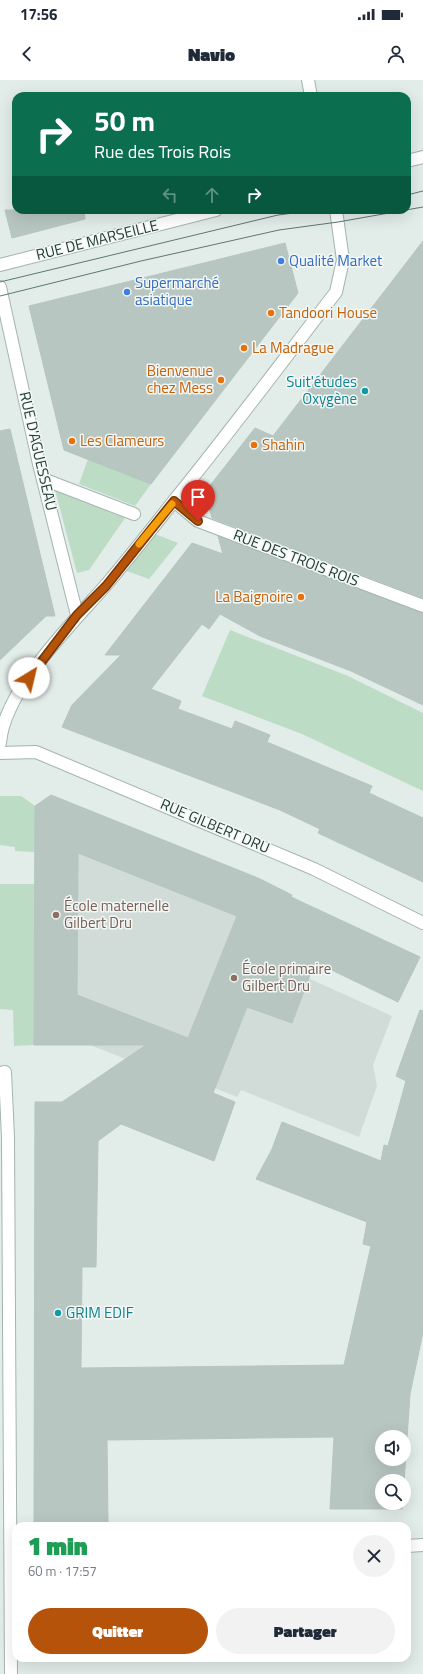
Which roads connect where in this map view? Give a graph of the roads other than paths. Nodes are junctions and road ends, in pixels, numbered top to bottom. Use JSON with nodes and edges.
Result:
{"nodes":[{"id":1,"x":308,"y":80,"type":"edge"},
{"id":2,"x":310,"y":92,"type":"edge"},
{"id":3,"x":423,"y":157,"type":"edge"},
{"id":4,"x":411,"y":160,"type":"edge"},
{"id":5,"x":200,"y":214,"type":"edge"},
{"id":6,"x":337,"y":214,"type":"edge"},
{"id":7,"x":0,"y":265,"type":"edge"},
{"id":8,"x":0,"y":287,"type":"edge"},
{"id":9,"x":43,"y":479,"type":"junction"},
{"id":10,"x":174,"y":501,"type":"junction"},
{"id":11,"x":134,"y":514,"type":"dead end"},
{"id":12,"x":423,"y":606,"type":"edge"},
{"id":13,"x":77,"y":615,"type":"junction"},
{"id":14,"x":0,"y":743,"type":"edge"},
{"id":15,"x":0,"y":753,"type":"edge"},
{"id":16,"x":423,"y":922,"type":"edge"},
{"id":17,"x":2,"y":1070,"type":"edge"},
{"id":18,"x":423,"y":1545,"type":"edge"},
{"id":19,"x":411,"y":1546,"type":"edge"},
{"id":20,"x":9,"y":1549,"type":"edge"},
{"id":21,"x":11,"y":1674,"type":"edge"}],
"edges":[{"from":1,"to":2,"type":"street"},
{"from":3,"to":4,"type":"street"},
{"from":5,"to":7,"type":"street","name":"RUE DE MARSEILLE"},
{"from":6,"to":10,"type":"street"},
{"from":8,"to":9,"type":"street","name":"RUE D'AGUESSEAU"},
{"from":9,"to":11,"type":"street"},
{"from":9,"to":13,"type":"street","name":"RUE D'AGUESSEAU"},
{"from":10,"to":12,"type":"street","name":"RUE DES TROIS ROIS"},
{"from":10,"to":13,"type":"street"},
{"from":13,"to":14,"type":"street"},
{"from":15,"to":16,"type":"street","name":"RUE GILBERT DRU"},
{"from":17,"to":20,"type":"street"},
{"from":18,"to":19,"type":"street"},
{"from":20,"to":21,"type":"street"}]}
